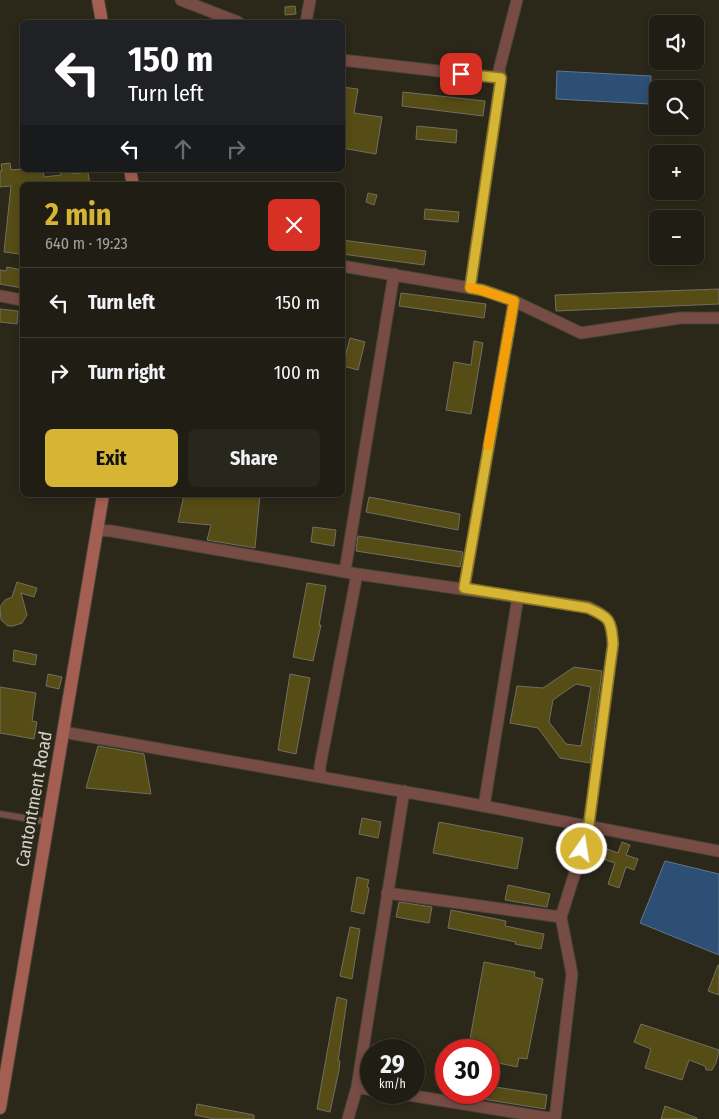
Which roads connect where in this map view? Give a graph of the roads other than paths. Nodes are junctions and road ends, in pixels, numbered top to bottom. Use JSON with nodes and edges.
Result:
{"nodes":[{"id":1,"x":98,"y":0,"type":"edge"},
{"id":2,"x":182,"y":0,"type":"edge"},
{"id":3,"x":310,"y":0,"type":"edge"},
{"id":4,"x":517,"y":0,"type":"edge"},
{"id":5,"x":102,"y":20,"type":"edge"},
{"id":6,"x":233,"y":20,"type":"edge"},
{"id":7,"x":306,"y":20,"type":"edge"},
{"id":8,"x":345,"y":60,"type":"edge"},
{"id":9,"x":501,"y":78,"type":"junction"},
{"id":10,"x":345,"y":266,"type":"edge"},
{"id":11,"x":394,"y":274,"type":"junction"},
{"id":12,"x":470,"y":288,"type":"junction"},
{"id":13,"x":0,"y":296,"type":"edge"},
{"id":14,"x":20,"y":300,"type":"edge"},
{"id":15,"x":514,"y":301,"type":"junction"},
{"id":16,"x":719,"y":318,"type":"edge"},
{"id":17,"x":103,"y":497,"type":"edge"},
{"id":18,"x":97,"y":530,"type":"junction"},
{"id":19,"x":351,"y":572,"type":"junction"},
{"id":20,"x":464,"y":588,"type":"junction"},
{"id":21,"x":518,"y":597,"type":"junction"},
{"id":22,"x":63,"y":732,"type":"junction"},
{"id":23,"x":320,"y":776,"type":"junction"},
{"id":24,"x":404,"y":791,"type":"junction"},
{"id":25,"x":484,"y":806,"type":"junction"},
{"id":26,"x":0,"y":814,"type":"edge"},
{"id":27,"x":48,"y":822,"type":"junction"},
{"id":28,"x":588,"y":826,"type":"junction"},
{"id":29,"x":719,"y":851,"type":"edge"},
{"id":30,"x":387,"y":893,"type":"junction"},
{"id":31,"x":561,"y":918,"type":"junction"},
{"id":32,"x":4,"y":1054,"type":"edge"},
{"id":33,"x":357,"y":1087,"type":"junction"},
{"id":34,"x":360,"y":1088,"type":"edge"},
{"id":35,"x":425,"y":1098,"type":"edge"},
{"id":36,"x":0,"y":1108,"type":"edge"},
{"id":37,"x":348,"y":1119,"type":"edge"}],
"edges":[{"from":1,"to":5,"type":"street"},
{"from":2,"to":6,"type":"street"},
{"from":3,"to":7,"type":"street"},
{"from":4,"to":9,"type":"street"},
{"from":8,"to":9,"type":"street"},
{"from":9,"to":12,"type":"street"},
{"from":10,"to":11,"type":"street"},
{"from":11,"to":12,"type":"street"},
{"from":11,"to":19,"type":"street"},
{"from":12,"to":15,"type":"street"},
{"from":13,"to":14,"type":"street"},
{"from":15,"to":16,"type":"street"},
{"from":15,"to":20,"type":"street"},
{"from":17,"to":18,"type":"street","name":"Cantontment Road"},
{"from":18,"to":19,"type":"street"},
{"from":18,"to":22,"type":"street","name":"Cantontment Road"},
{"from":19,"to":20,"type":"street"},
{"from":19,"to":23,"type":"street"},
{"from":20,"to":21,"type":"street"},
{"from":21,"to":25,"type":"street"},
{"from":21,"to":28,"type":"street"},
{"from":22,"to":23,"type":"street"},
{"from":22,"to":27,"type":"street","name":"Cantontment Road"},
{"from":23,"to":24,"type":"street"},
{"from":24,"to":25,"type":"street"},
{"from":24,"to":30,"type":"street"},
{"from":25,"to":28,"type":"street"},
{"from":26,"to":27,"type":"lane"},
{"from":27,"to":32,"type":"street","name":"Cantontment Road"},
{"from":28,"to":29,"type":"street"},
{"from":28,"to":31,"type":"street"},
{"from":30,"to":31,"type":"street"},
{"from":30,"to":33,"type":"street"},
{"from":31,"to":35,"type":"street"},
{"from":32,"to":36,"type":"street","name":"Cantontment Road"},
{"from":33,"to":34,"type":"street"},
{"from":33,"to":37,"type":"street"}]}
